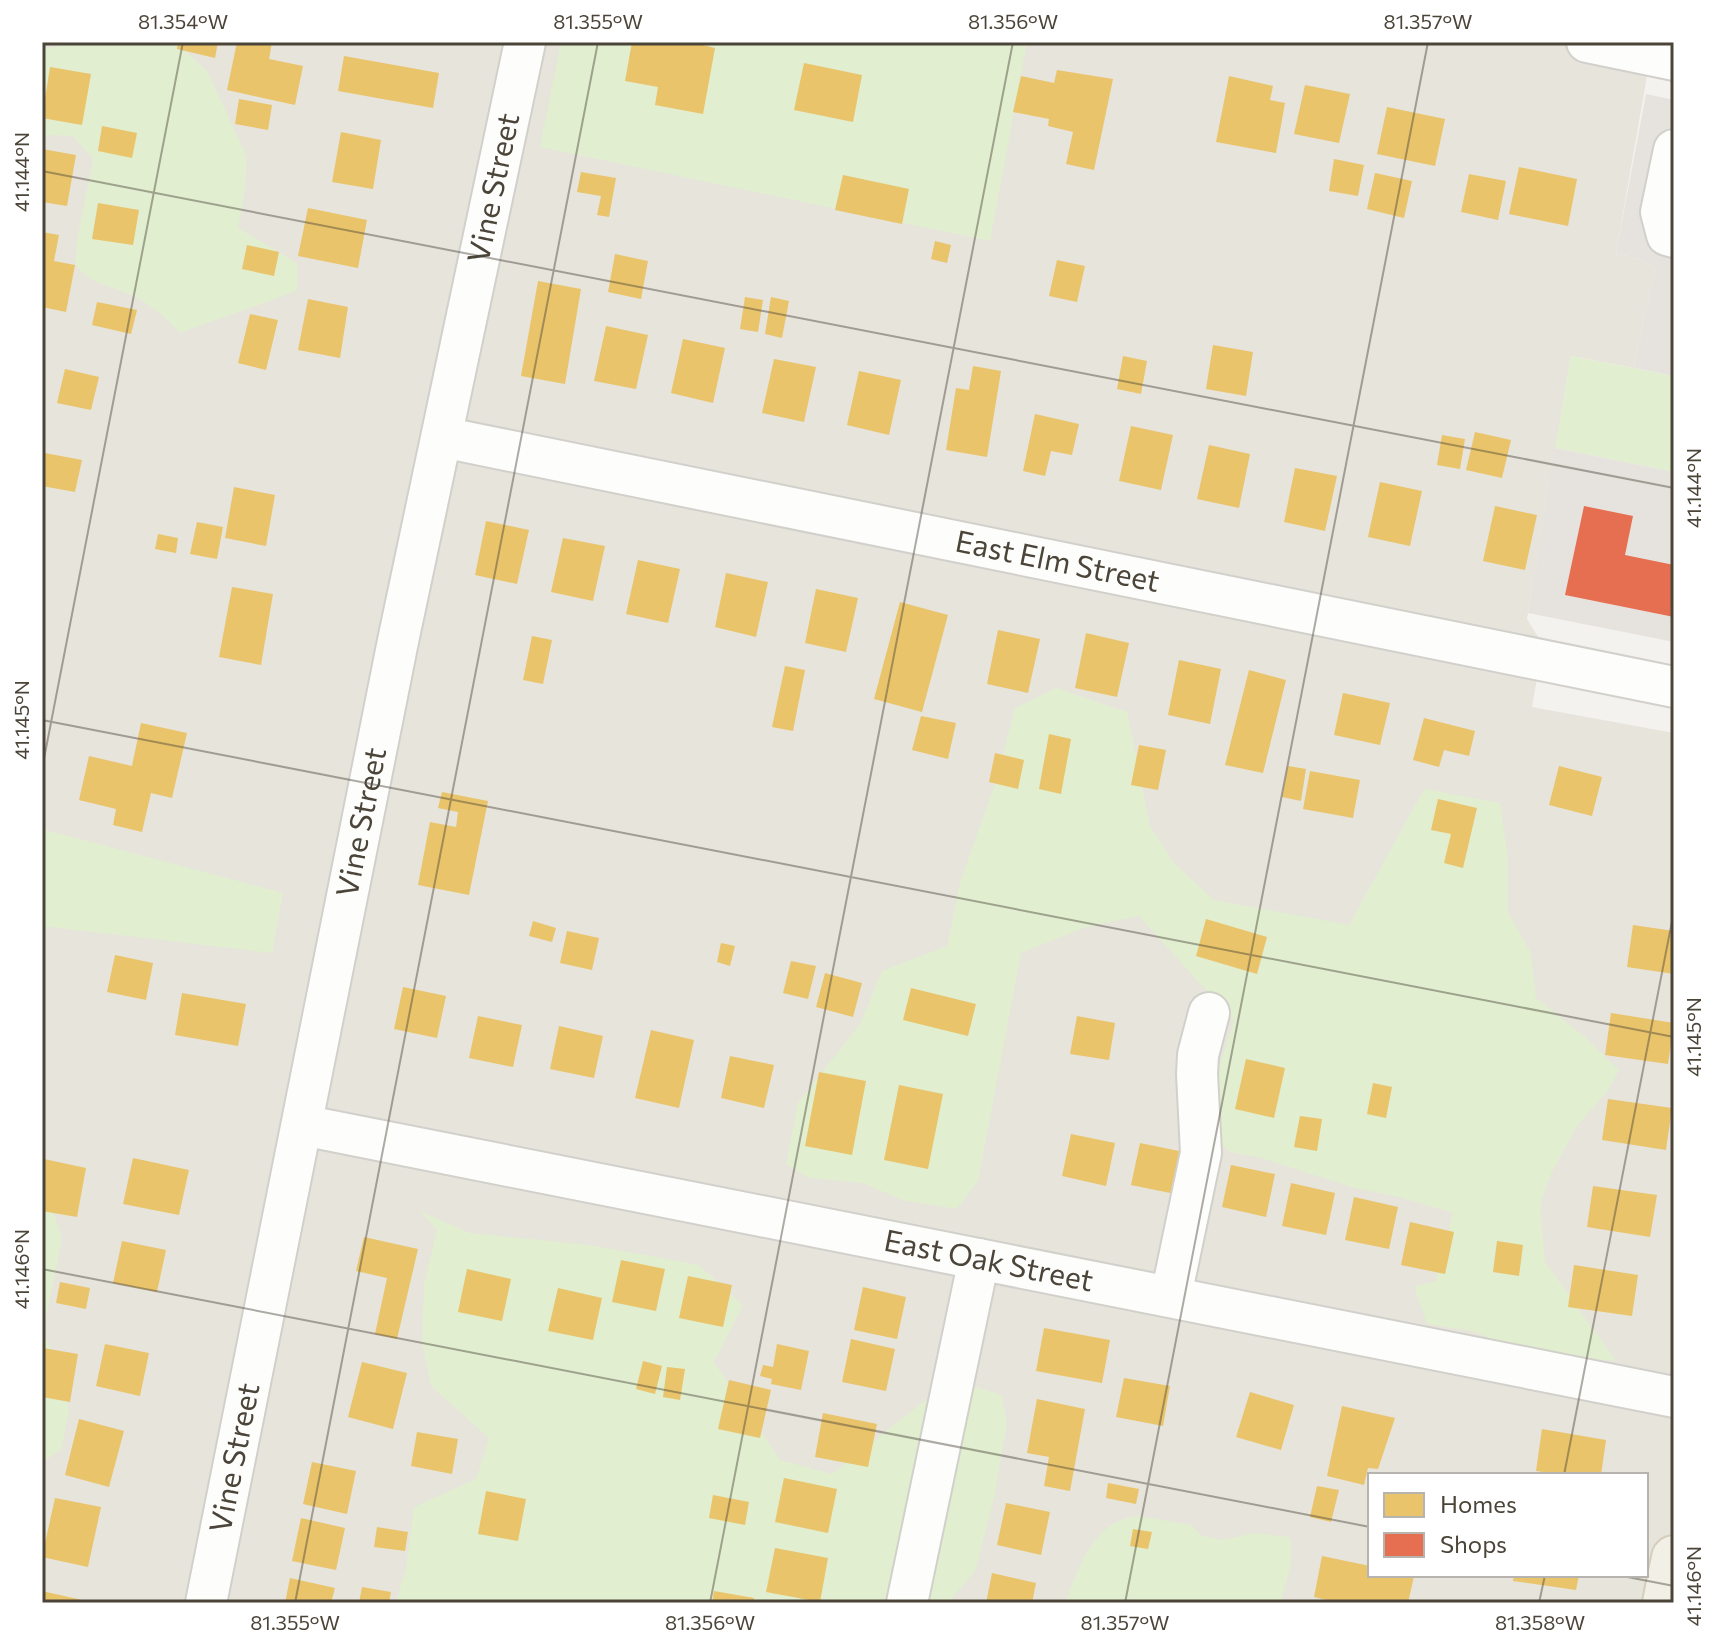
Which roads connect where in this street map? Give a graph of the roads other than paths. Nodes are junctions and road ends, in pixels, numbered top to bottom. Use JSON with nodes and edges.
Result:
{"nodes":[{"id":1,"x":525,"y":42,"type":"edge"},
{"id":2,"x":1587,"y":42,"type":"edge"},
{"id":3,"x":1674,"y":60,"type":"edge"},
{"id":4,"x":1674,"y":150,"type":"edge"},
{"id":5,"x":1670,"y":236,"type":"edge"},
{"id":6,"x":442,"y":437,"type":"junction"},
{"id":7,"x":1674,"y":687,"type":"edge"},
{"id":8,"x":1209,"y":1013,"type":"dead end"},
{"id":9,"x":302,"y":1125,"type":"junction"},
{"id":10,"x":979,"y":1259,"type":"junction"},
{"id":11,"x":1171,"y":1296,"type":"junction"},
{"id":12,"x":1674,"y":1397,"type":"edge"},
{"id":13,"x":1674,"y":1558,"type":"edge"},
{"id":14,"x":206,"y":1603,"type":"edge"},
{"id":15,"x":907,"y":1603,"type":"edge"},
{"id":16,"x":1665,"y":1603,"type":"edge"}],
"edges":[{"from":1,"to":6,"type":"street","name":"Vine Street"},
{"from":2,"to":3,"type":"street"},
{"from":4,"to":5,"type":"street"},
{"from":6,"to":7,"type":"street","name":"East Elm Street"},
{"from":6,"to":9,"type":"street","name":"Vine Street"},
{"from":8,"to":11,"type":"street"},
{"from":9,"to":10,"type":"street","name":"East Oak Street"},
{"from":9,"to":14,"type":"street","name":"Vine Street"},
{"from":10,"to":11,"type":"street","name":"East Oak Street"},
{"from":10,"to":15,"type":"street"},
{"from":11,"to":12,"type":"street","name":"East Oak Street"},
{"from":13,"to":16,"type":"main road"}]}
